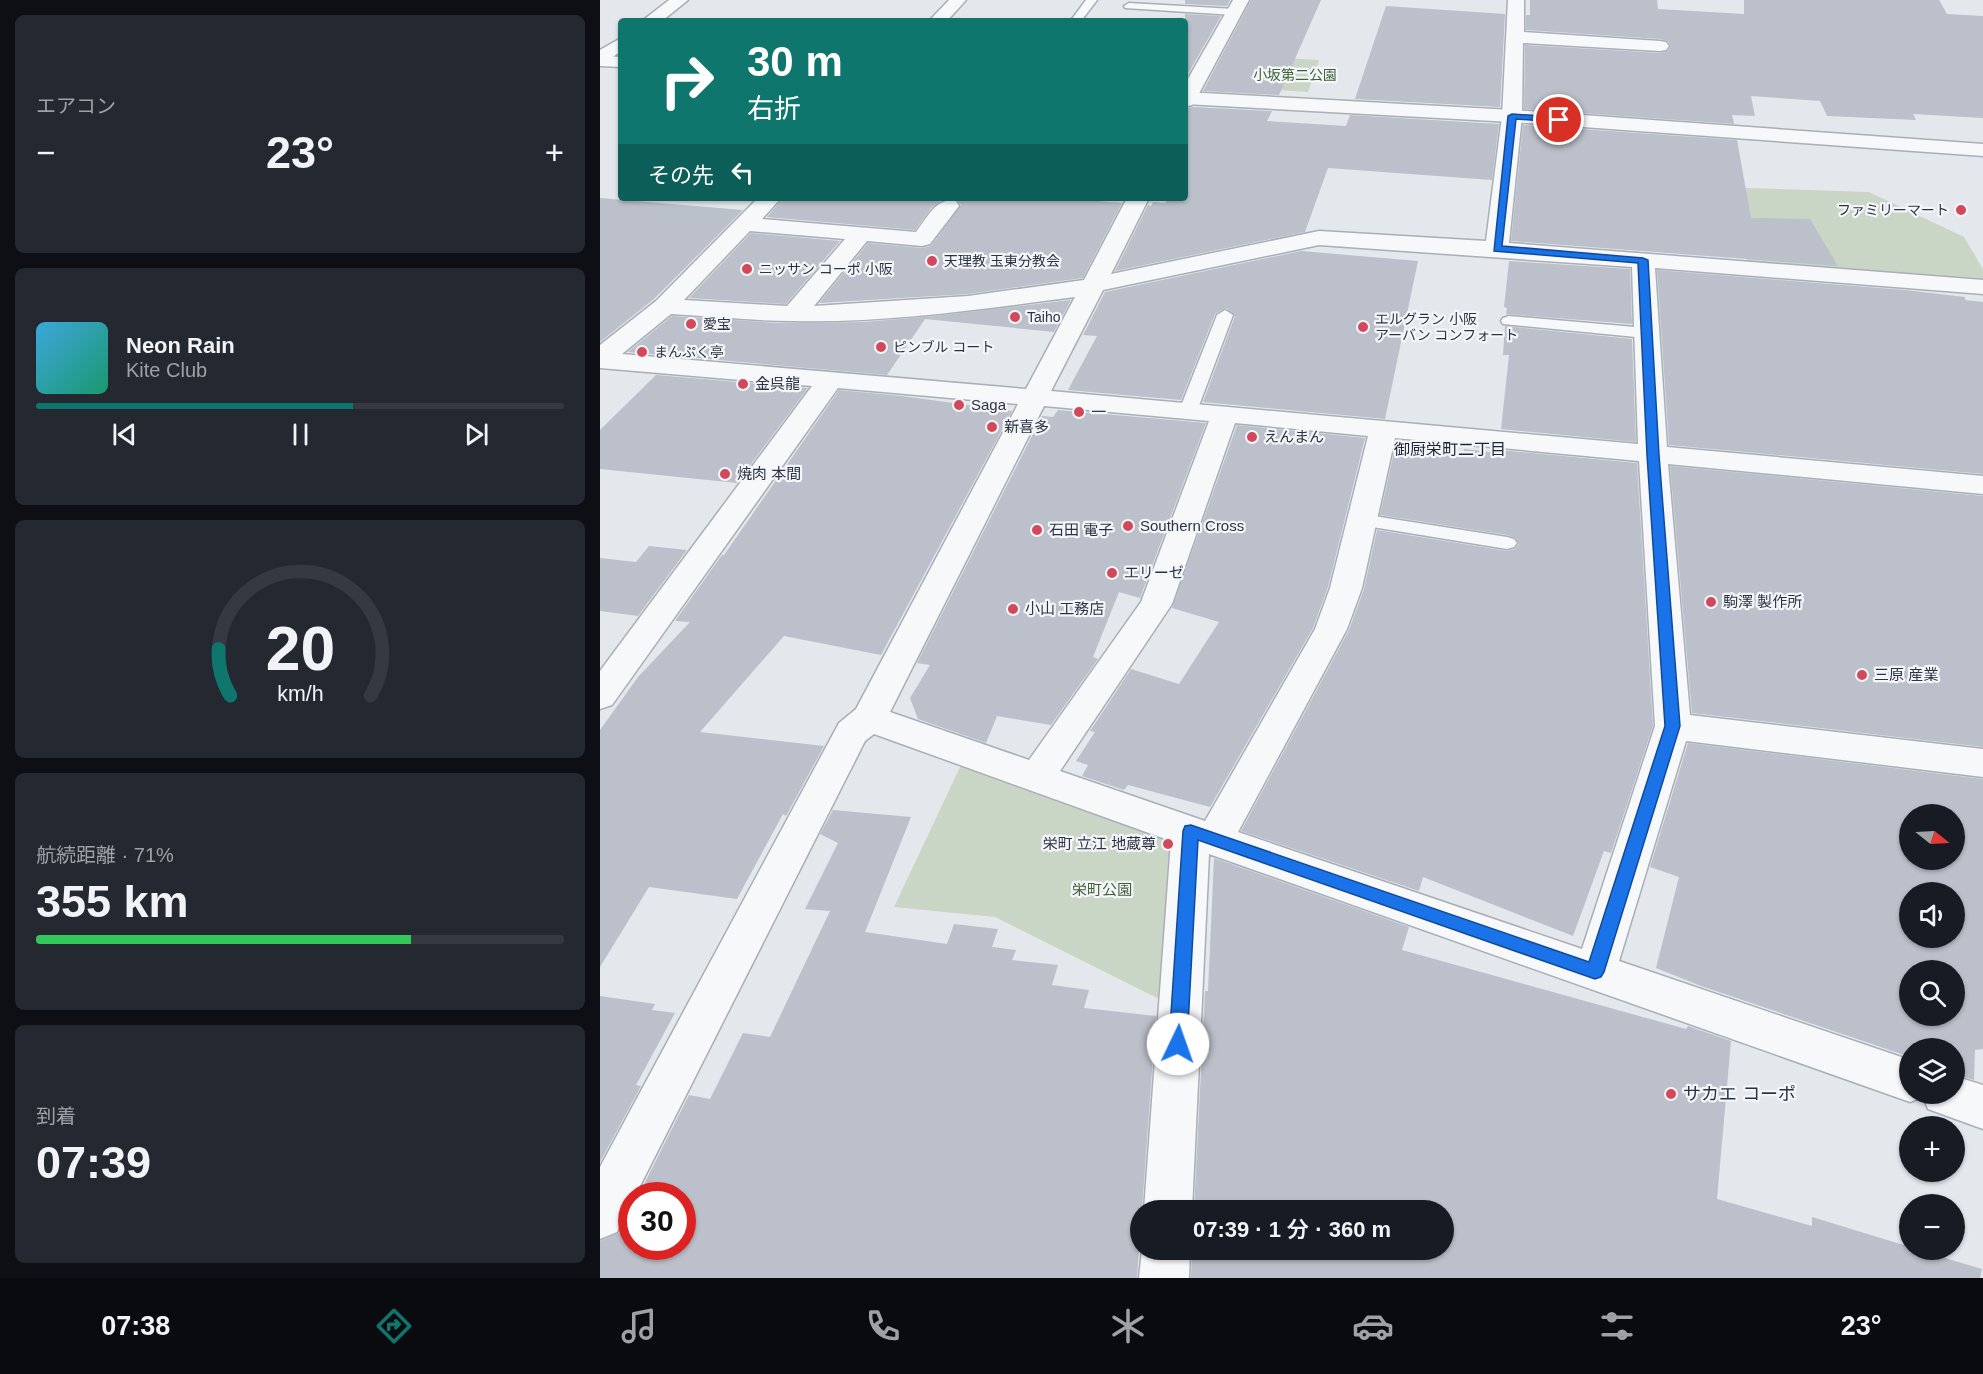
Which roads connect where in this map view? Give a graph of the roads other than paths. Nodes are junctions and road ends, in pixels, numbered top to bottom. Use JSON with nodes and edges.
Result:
{"nodes":[{"id":1,"x":680,"y":0,"type":"edge"},
{"id":2,"x":958,"y":0,"type":"edge"},
{"id":3,"x":1092,"y":0,"type":"edge"},
{"id":4,"x":1516,"y":0,"type":"edge"},
{"id":5,"x":1129,"y":6,"type":"dead end"},
{"id":6,"x":1237,"y":6,"type":"edge"},
{"id":7,"x":655,"y":18,"type":"edge"},
{"id":8,"x":941,"y":18,"type":"edge"},
{"id":9,"x":1078,"y":18,"type":"edge"},
{"id":10,"x":1515,"y":37,"type":"junction"},
{"id":11,"x":618,"y":45,"type":"edge"},
{"id":12,"x":1660,"y":45,"type":"dead end"},
{"id":13,"x":600,"y":60,"type":"edge"},
{"id":14,"x":618,"y":62,"type":"edge"},
{"id":15,"x":1188,"y":94,"type":"edge"},
{"id":16,"x":1188,"y":99,"type":"edge"},
{"id":17,"x":1512,"y":116,"type":"junction"},
{"id":18,"x":1983,"y":150,"type":"edge"},
{"id":19,"x":767,"y":201,"type":"edge"},
{"id":20,"x":1136,"y":201,"type":"edge"},
{"id":21,"x":948,"y":206,"type":"dead end"},
{"id":22,"x":745,"y":224,"type":"junction"},
{"id":23,"x":862,"y":233,"type":"junction"},
{"id":24,"x":1497,"y":249,"type":"junction"},
{"id":25,"x":1643,"y":260,"type":"junction"},
{"id":26,"x":1095,"y":284,"type":"junction"},
{"id":27,"x":1983,"y":286,"type":"edge"},
{"id":28,"x":665,"y":306,"type":"junction"},
{"id":29,"x":794,"y":314,"type":"junction"},
{"id":30,"x":1225,"y":315,"type":"dead end"},
{"id":31,"x":1509,"y":321,"type":"dead end"},
{"id":32,"x":1646,"y":333,"type":"junction"},
{"id":33,"x":600,"y":355,"type":"edge"},
{"id":34,"x":600,"y":360,"type":"edge"},
{"id":35,"x":831,"y":379,"type":"junction"},
{"id":36,"x":1034,"y":398,"type":"junction"},
{"id":37,"x":1188,"y":411,"type":"junction"},
{"id":38,"x":1225,"y":414,"type":"junction"},
{"id":39,"x":1383,"y":430,"type":"junction"},
{"id":40,"x":1653,"y":455,"type":"junction"},
{"id":41,"x":1983,"y":485,"type":"edge"},
{"id":42,"x":1361,"y":520,"type":"junction"},
{"id":43,"x":1507,"y":543,"type":"dead end"},
{"id":44,"x":600,"y":696,"type":"edge"},
{"id":45,"x":869,"y":718,"type":"junction"},
{"id":46,"x":1673,"y":726,"type":"junction"},
{"id":47,"x":1983,"y":763,"type":"edge"},
{"id":48,"x":1036,"y":778,"type":"junction"},
{"id":49,"x":1202,"y":836,"type":"junction"},
{"id":50,"x":1595,"y":972,"type":"junction"},
{"id":51,"x":1899,"y":1077,"type":"edge"},
{"id":52,"x":1965,"y":1101,"type":"edge"},
{"id":53,"x":1983,"y":1107,"type":"edge"},
{"id":54,"x":1169,"y":1200,"type":"edge"},
{"id":55,"x":600,"y":1215,"type":"edge"},
{"id":56,"x":1165,"y":1260,"type":"edge"},
{"id":57,"x":1164,"y":1278,"type":"edge"}],
"edges":[{"from":1,"to":7,"type":"street"},
{"from":2,"to":8,"type":"street"},
{"from":3,"to":9,"type":"lane"},
{"from":4,"to":10,"type":"street"},
{"from":5,"to":6,"type":"lane"},
{"from":6,"to":15,"type":"street"},
{"from":10,"to":12,"type":"street"},
{"from":10,"to":17,"type":"street"},
{"from":11,"to":13,"type":"street"},
{"from":13,"to":14,"type":"street"},
{"from":16,"to":17,"type":"street"},
{"from":17,"to":18,"type":"street"},
{"from":17,"to":24,"type":"street"},
{"from":19,"to":22,"type":"street"},
{"from":20,"to":26,"type":"street"},
{"from":21,"to":23,"type":"street"},
{"from":22,"to":23,"type":"street"},
{"from":22,"to":28,"type":"street"},
{"from":23,"to":29,"type":"street"},
{"from":24,"to":25,"type":"street"},
{"from":24,"to":26,"type":"street"},
{"from":25,"to":27,"type":"street"},
{"from":25,"to":32,"type":"street"},
{"from":26,"to":29,"type":"street"},
{"from":26,"to":36,"type":"street"},
{"from":28,"to":29,"type":"street"},
{"from":28,"to":33,"type":"street"},
{"from":30,"to":37,"type":"lane"},
{"from":31,"to":32,"type":"lane"},
{"from":32,"to":40,"type":"street"},
{"from":34,"to":35,"type":"street"},
{"from":35,"to":36,"type":"street"},
{"from":35,"to":44,"type":"street"},
{"from":36,"to":37,"type":"street"},
{"from":36,"to":45,"type":"street"},
{"from":37,"to":38,"type":"street"},
{"from":38,"to":39,"type":"street"},
{"from":38,"to":48,"type":"street"},
{"from":39,"to":40,"type":"street"},
{"from":39,"to":42,"type":"street"},
{"from":40,"to":41,"type":"street"},
{"from":40,"to":46,"type":"street"},
{"from":42,"to":43,"type":"lane"},
{"from":42,"to":49,"type":"street"},
{"from":45,"to":48,"type":"street"},
{"from":45,"to":55,"type":"street"},
{"from":46,"to":47,"type":"street"},
{"from":46,"to":50,"type":"street"},
{"from":48,"to":49,"type":"street"},
{"from":49,"to":50,"type":"street"},
{"from":49,"to":54,"type":"street"},
{"from":50,"to":51,"type":"street"},
{"from":52,"to":53,"type":"street"},
{"from":56,"to":57,"type":"street"}]}
